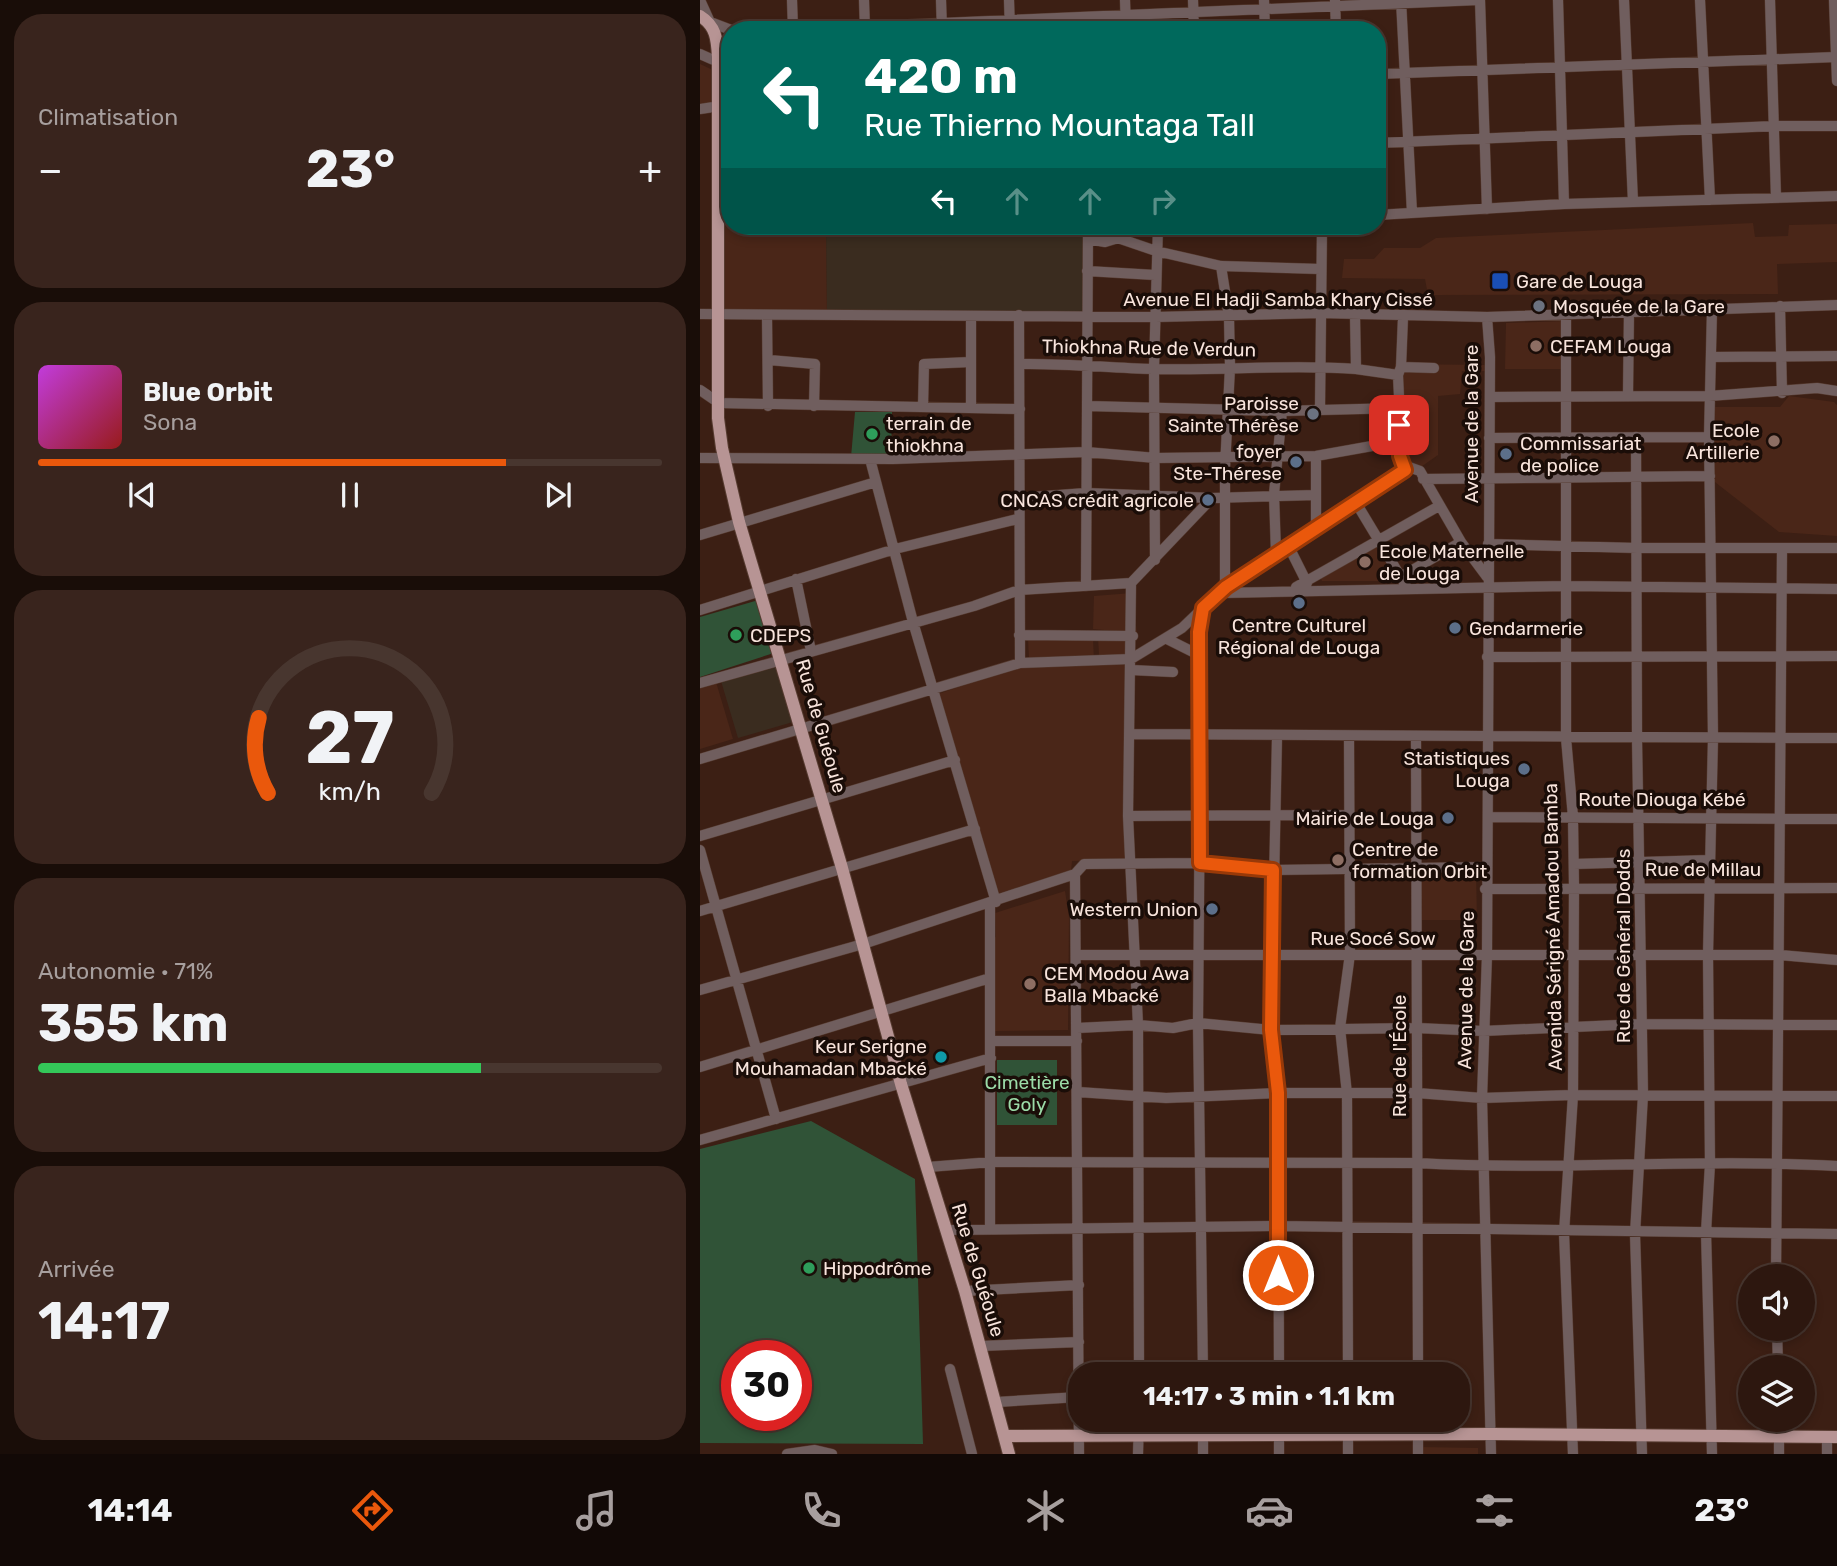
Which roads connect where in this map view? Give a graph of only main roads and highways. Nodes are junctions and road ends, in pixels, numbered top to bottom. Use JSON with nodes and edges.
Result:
{"nodes":[{"id":1,"x":705,"y":19,"type":"edge"},
{"id":2,"x":1006,"y":1436,"type":"junction"},
{"id":3,"x":1832,"y":1437,"type":"edge"},
{"id":4,"x":1009,"y":1454,"type":"edge"}],
"edges":[{"from":1,"to":2,"type":"main road","name":"Rue de Guéoule"},
{"from":2,"to":3,"type":"main road"},
{"from":2,"to":4,"type":"main road","name":"Rue de Guéoule"}]}
